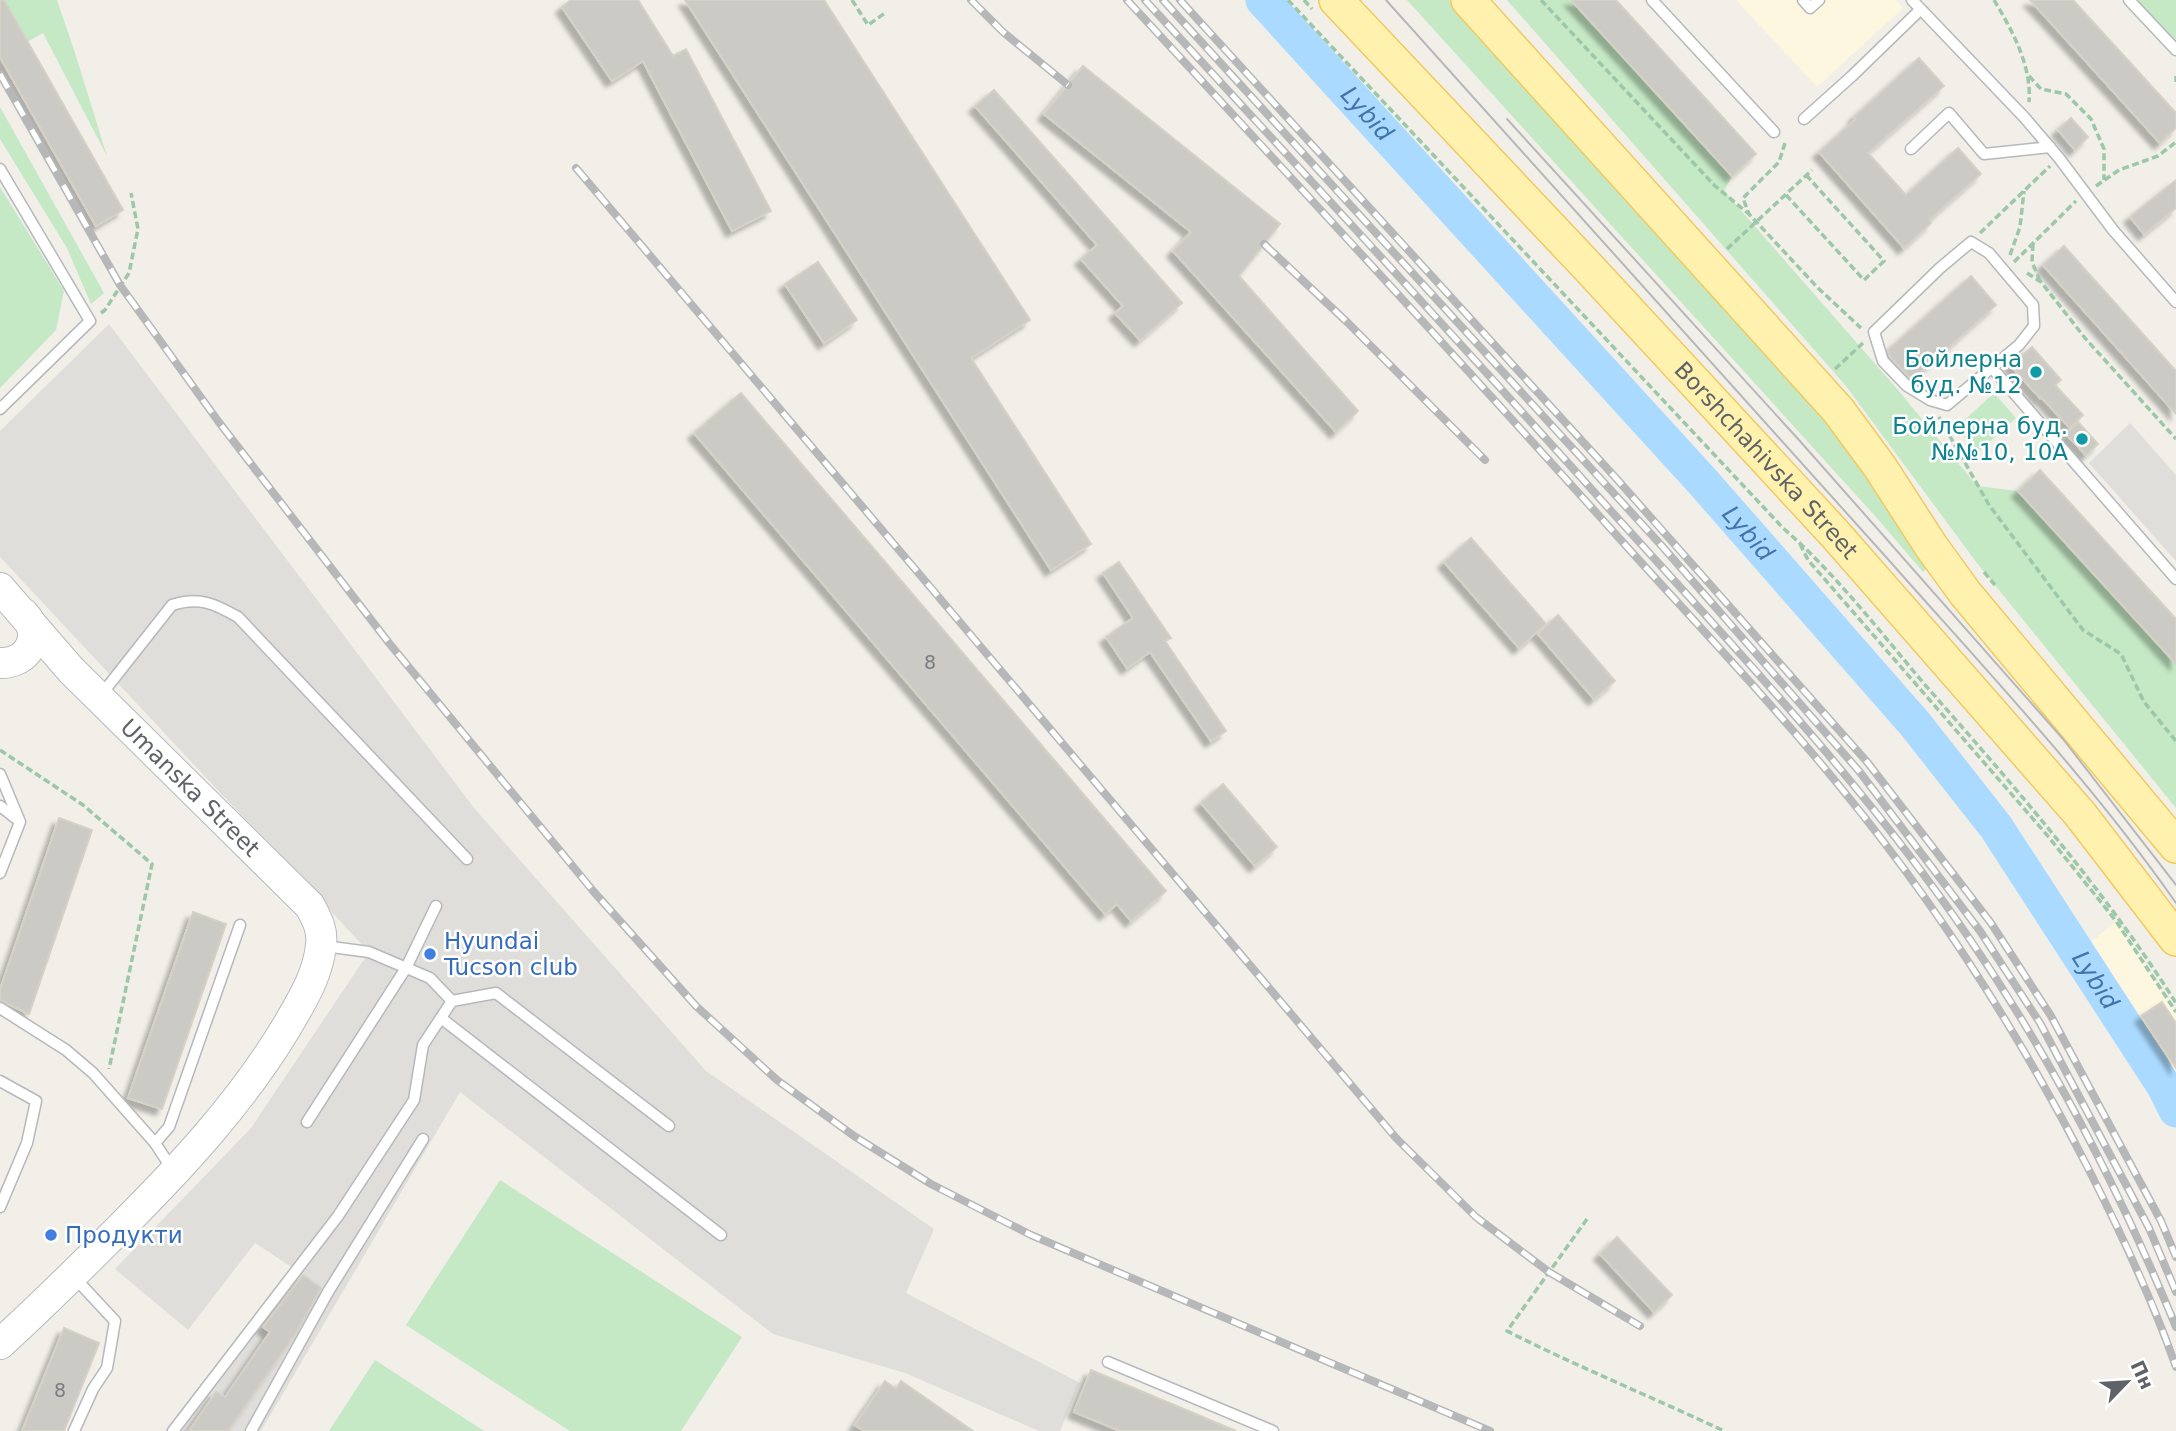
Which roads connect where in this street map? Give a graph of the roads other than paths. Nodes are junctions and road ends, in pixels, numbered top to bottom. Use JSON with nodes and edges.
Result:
{"nodes":[{"id":1,"x":1468,"y":0,"type":"edge"},
{"id":2,"x":1652,"y":0,"type":"edge"},
{"id":3,"x":1803,"y":0,"type":"edge"},
{"id":4,"x":1819,"y":0,"type":"edge"},
{"id":5,"x":1912,"y":0,"type":"edge"},
{"id":6,"x":2129,"y":0,"type":"edge"},
{"id":7,"x":1324,"y":5,"type":"edge"},
{"id":8,"x":1920,"y":10,"type":"junction"},
{"id":9,"x":2176,"y":50,"type":"edge"},
{"id":10,"x":1804,"y":119,"type":"dead end"},
{"id":11,"x":1774,"y":132,"type":"dead end"},
{"id":12,"x":2050,"y":147,"type":"junction"},
{"id":13,"x":1911,"y":149,"type":"dead end"},
{"id":14,"x":0,"y":169,"type":"edge"},
{"id":15,"x":2176,"y":302,"type":"edge"},
{"id":16,"x":1993,"y":369,"type":"junction"},
{"id":17,"x":0,"y":409,"type":"edge"},
{"id":18,"x":2176,"y":579,"type":"edge"},
{"id":19,"x":0,"y":588,"type":"edge"},
{"id":20,"x":0,"y":607,"type":"edge"},
{"id":21,"x":29,"y":618,"type":"junction"},
{"id":22,"x":10,"y":661,"type":"edge"},
{"id":23,"x":71,"y":670,"type":"junction"},
{"id":24,"x":99,"y":697,"type":"junction"},
{"id":25,"x":0,"y":774,"type":"edge"},
{"id":26,"x":0,"y":806,"type":"edge"},
{"id":27,"x":20,"y":822,"type":"junction"},
{"id":28,"x":2176,"y":846,"type":"edge"},
{"id":29,"x":467,"y":859,"type":"dead end"},
{"id":30,"x":0,"y":873,"type":"edge"},
{"id":31,"x":436,"y":906,"type":"dead end"},
{"id":32,"x":240,"y":925,"type":"dead end"},
{"id":33,"x":2176,"y":939,"type":"edge"},
{"id":34,"x":321,"y":946,"type":"junction"},
{"id":35,"x":406,"y":968,"type":"junction"},
{"id":36,"x":452,"y":1001,"type":"junction"},
{"id":37,"x":0,"y":1008,"type":"edge"},
{"id":38,"x":441,"y":1018,"type":"junction"},
{"id":39,"x":0,"y":1081,"type":"edge"},
{"id":40,"x":307,"y":1122,"type":"dead end"},
{"id":41,"x":669,"y":1126,"type":"dead end"},
{"id":42,"x":423,"y":1139,"type":"dead end"},
{"id":43,"x":155,"y":1143,"type":"junction"},
{"id":44,"x":175,"y":1173,"type":"junction"},
{"id":45,"x":0,"y":1207,"type":"edge"},
{"id":46,"x":721,"y":1235,"type":"dead end"},
{"id":47,"x":73,"y":1275,"type":"junction"},
{"id":48,"x":0,"y":1344,"type":"edge"},
{"id":49,"x":1108,"y":1362,"type":"dead end"},
{"id":50,"x":74,"y":1431,"type":"edge"},
{"id":51,"x":173,"y":1431,"type":"edge"},
{"id":52,"x":251,"y":1431,"type":"edge"},
{"id":53,"x":1273,"y":1431,"type":"edge"}],
"edges":[{"from":1,"to":28,"type":"main road"},
{"from":2,"to":11,"type":"lane"},
{"from":3,"to":4,"type":"lane"},
{"from":5,"to":8,"type":"lane"},
{"from":6,"to":9,"type":"lane"},
{"from":7,"to":33,"type":"main road","name":"Borshchahivska Street"},
{"from":8,"to":10,"type":"lane"},
{"from":8,"to":12,"type":"lane"},
{"from":12,"to":13,"type":"lane"},
{"from":12,"to":15,"type":"lane"},
{"from":14,"to":17,"type":"lane"},
{"from":16,"to":16,"type":"lane"},
{"from":16,"to":18,"type":"lane"},
{"from":19,"to":21,"type":"street","name":"Umanska Street"},
{"from":20,"to":21,"type":"street"},
{"from":21,"to":22,"type":"street"},
{"from":21,"to":23,"type":"street","name":"Umanska Street"},
{"from":22,"to":23,"type":"street"},
{"from":23,"to":24,"type":"street","name":"Umanska Street"},
{"from":24,"to":29,"type":"lane"},
{"from":24,"to":34,"type":"street","name":"Umanska Street"},
{"from":25,"to":27,"type":"lane"},
{"from":26,"to":27,"type":"lane"},
{"from":27,"to":30,"type":"lane"},
{"from":31,"to":35,"type":"lane"},
{"from":32,"to":43,"type":"lane"},
{"from":34,"to":35,"type":"lane"},
{"from":34,"to":44,"type":"street"},
{"from":35,"to":36,"type":"lane"},
{"from":35,"to":40,"type":"lane"},
{"from":36,"to":38,"type":"lane"},
{"from":36,"to":41,"type":"lane"},
{"from":37,"to":43,"type":"lane"},
{"from":38,"to":46,"type":"lane"},
{"from":38,"to":51,"type":"lane"},
{"from":39,"to":45,"type":"lane"},
{"from":42,"to":52,"type":"lane"},
{"from":43,"to":44,"type":"lane"},
{"from":44,"to":47,"type":"street"},
{"from":47,"to":48,"type":"street"},
{"from":47,"to":50,"type":"lane"},
{"from":49,"to":53,"type":"lane"}]}
